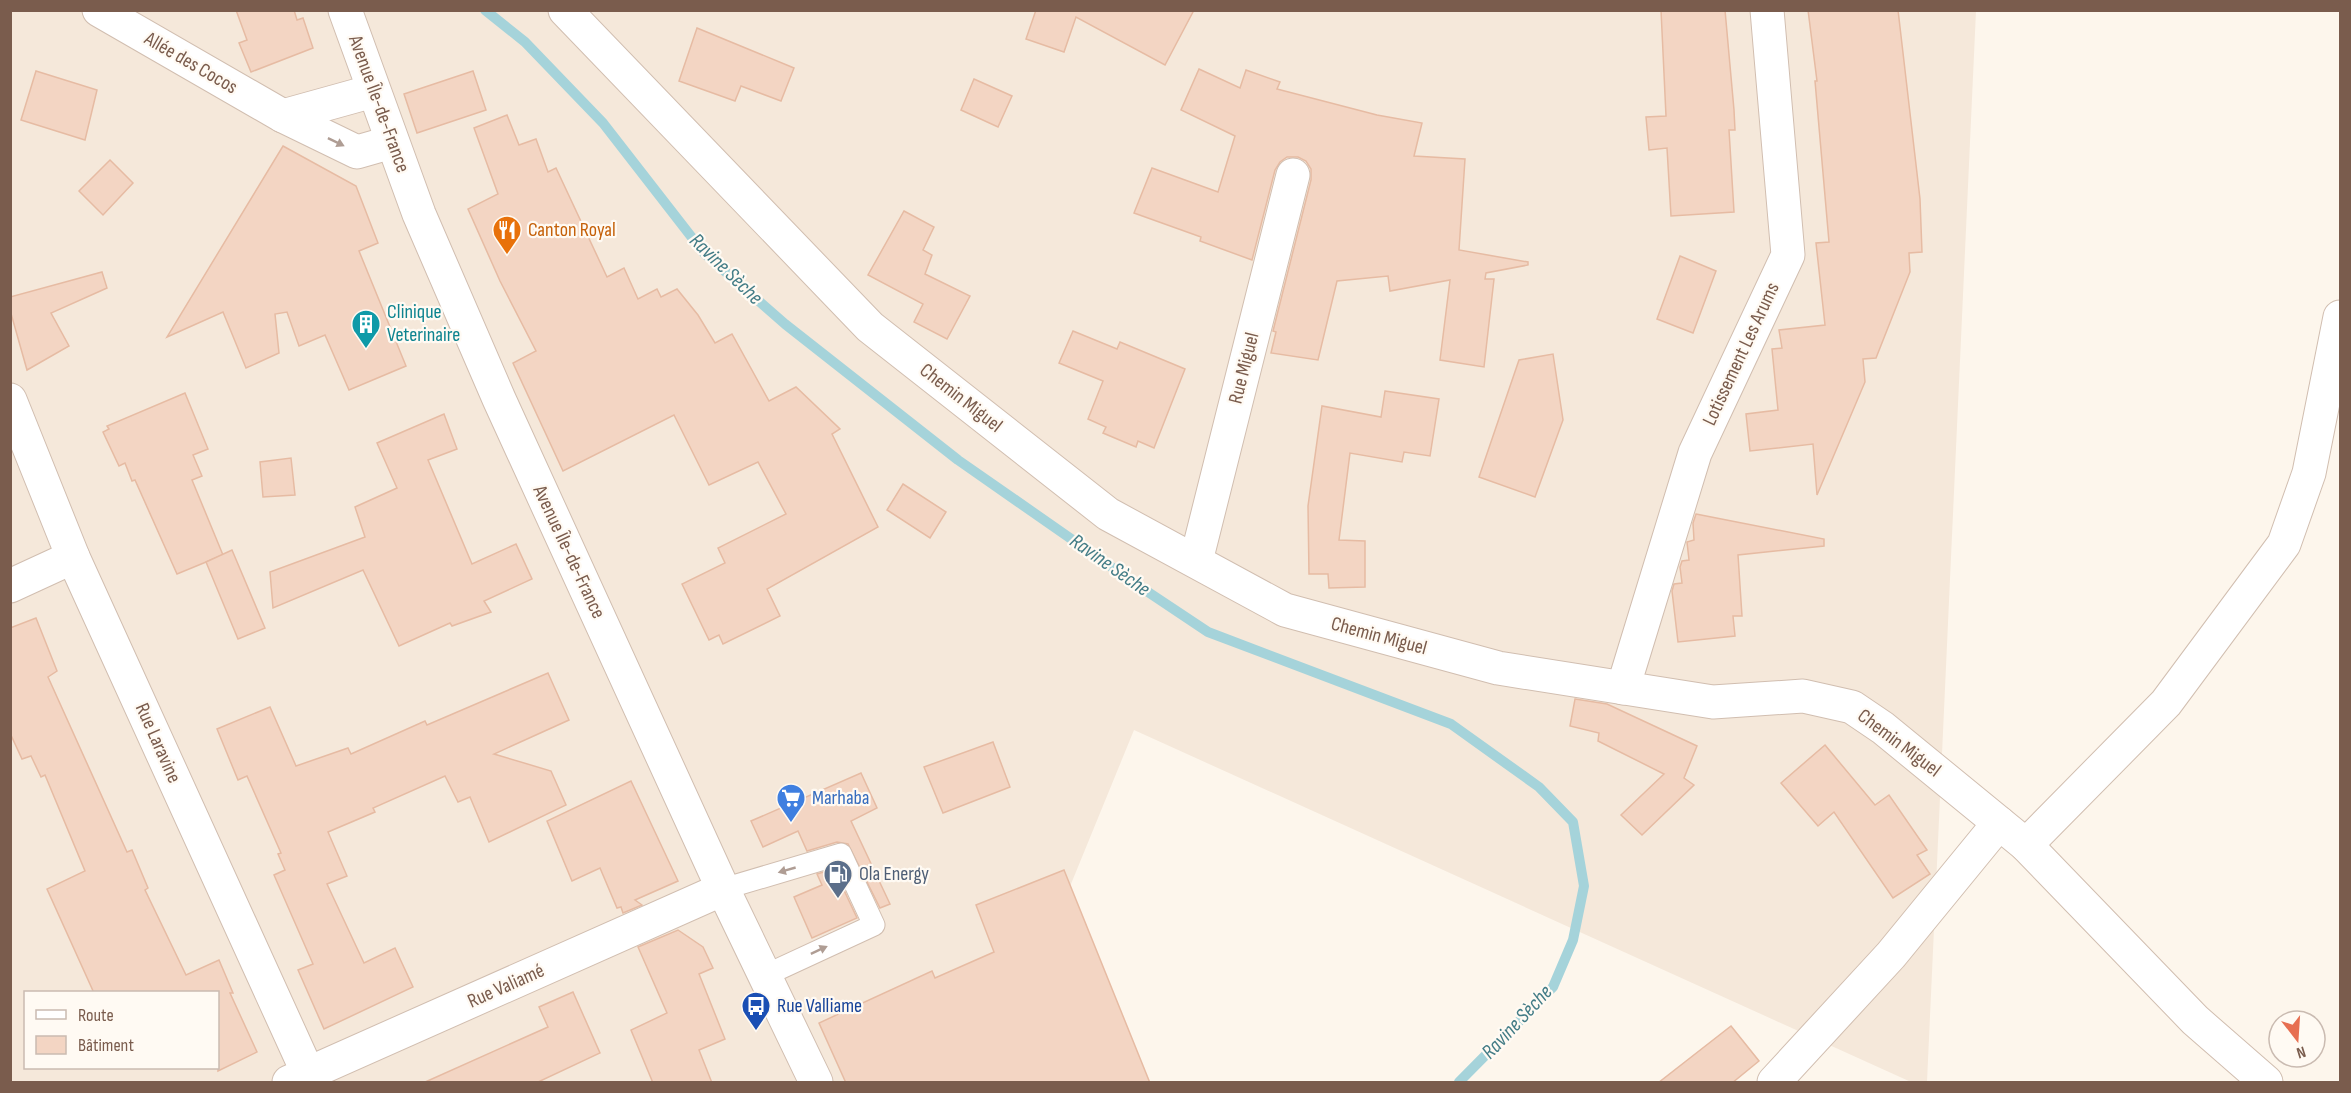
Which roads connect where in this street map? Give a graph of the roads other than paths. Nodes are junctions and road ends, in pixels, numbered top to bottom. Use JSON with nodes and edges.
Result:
{"nodes":[{"id":1,"x":99,"y":10,"type":"edge"},
{"id":2,"x":345,"y":10,"type":"edge"},
{"id":3,"x":565,"y":10,"type":"edge"},
{"id":4,"x":1767,"y":10,"type":"edge"},
{"id":5,"x":373,"y":91,"type":"junction"},
{"id":6,"x":283,"y":116,"type":"junction"},
{"id":7,"x":392,"y":142,"type":"junction"},
{"id":8,"x":1293,"y":175,"type":"dead end"},
{"id":9,"x":2340,"y":317,"type":"edge"},
{"id":10,"x":10,"y":400,"type":"edge"},
{"id":11,"x":73,"y":557,"type":"junction"},
{"id":12,"x":1196,"y":561,"type":"junction"},
{"id":13,"x":10,"y":586,"type":"edge"},
{"id":14,"x":1623,"y":688,"type":"junction"},
{"id":15,"x":1999,"y":823,"type":"junction"},
{"id":16,"x":2026,"y":845,"type":"junction"},
{"id":17,"x":723,"y":889,"type":"junction"},
{"id":18,"x":766,"y":975,"type":"junction"},
{"id":19,"x":303,"y":1080,"type":"edge"},
{"id":20,"x":816,"y":1083,"type":"edge"},
{"id":21,"x":1774,"y":1083,"type":"edge"},
{"id":22,"x":2266,"y":1083,"type":"edge"}],
"edges":[{"from":1,"to":6,"type":"street","name":"Allée des Cocos"},
{"from":2,"to":5,"type":"street","name":"Avenue Île-de-France"},
{"from":3,"to":12,"type":"street","name":"Chemin Miguel"},
{"from":4,"to":14,"type":"street","name":"Lotissement Les Arums"},
{"from":5,"to":6,"type":"street"},
{"from":5,"to":7,"type":"street","name":"Avenue Île-de-France"},
{"from":6,"to":7,"type":"street","name":"Allée des Cocos","one_way":true},
{"from":7,"to":17,"type":"street","name":"Avenue Île-de-France"},
{"from":8,"to":12,"type":"street","name":"Rue Miguel"},
{"from":9,"to":16,"type":"street"},
{"from":10,"to":11,"type":"street","name":"Rue Laravine"},
{"from":11,"to":13,"type":"street"},
{"from":11,"to":19,"type":"street","name":"Rue Laravine"},
{"from":12,"to":14,"type":"street","name":"Chemin Miguel"},
{"from":14,"to":15,"type":"street","name":"Chemin Miguel"},
{"from":15,"to":16,"type":"street","name":"Chemin Miguel"},
{"from":15,"to":21,"type":"street"},
{"from":16,"to":22,"type":"street","name":"Chemin Miguel"},
{"from":17,"to":18,"type":"street","name":"Avenue Île-de-France"},
{"from":18,"to":17,"type":"lane","one_way":true},
{"from":17,"to":19,"type":"street","name":"Rue Valiamé"},
{"from":18,"to":20,"type":"street","name":"Avenue Île-de-France"}]}
